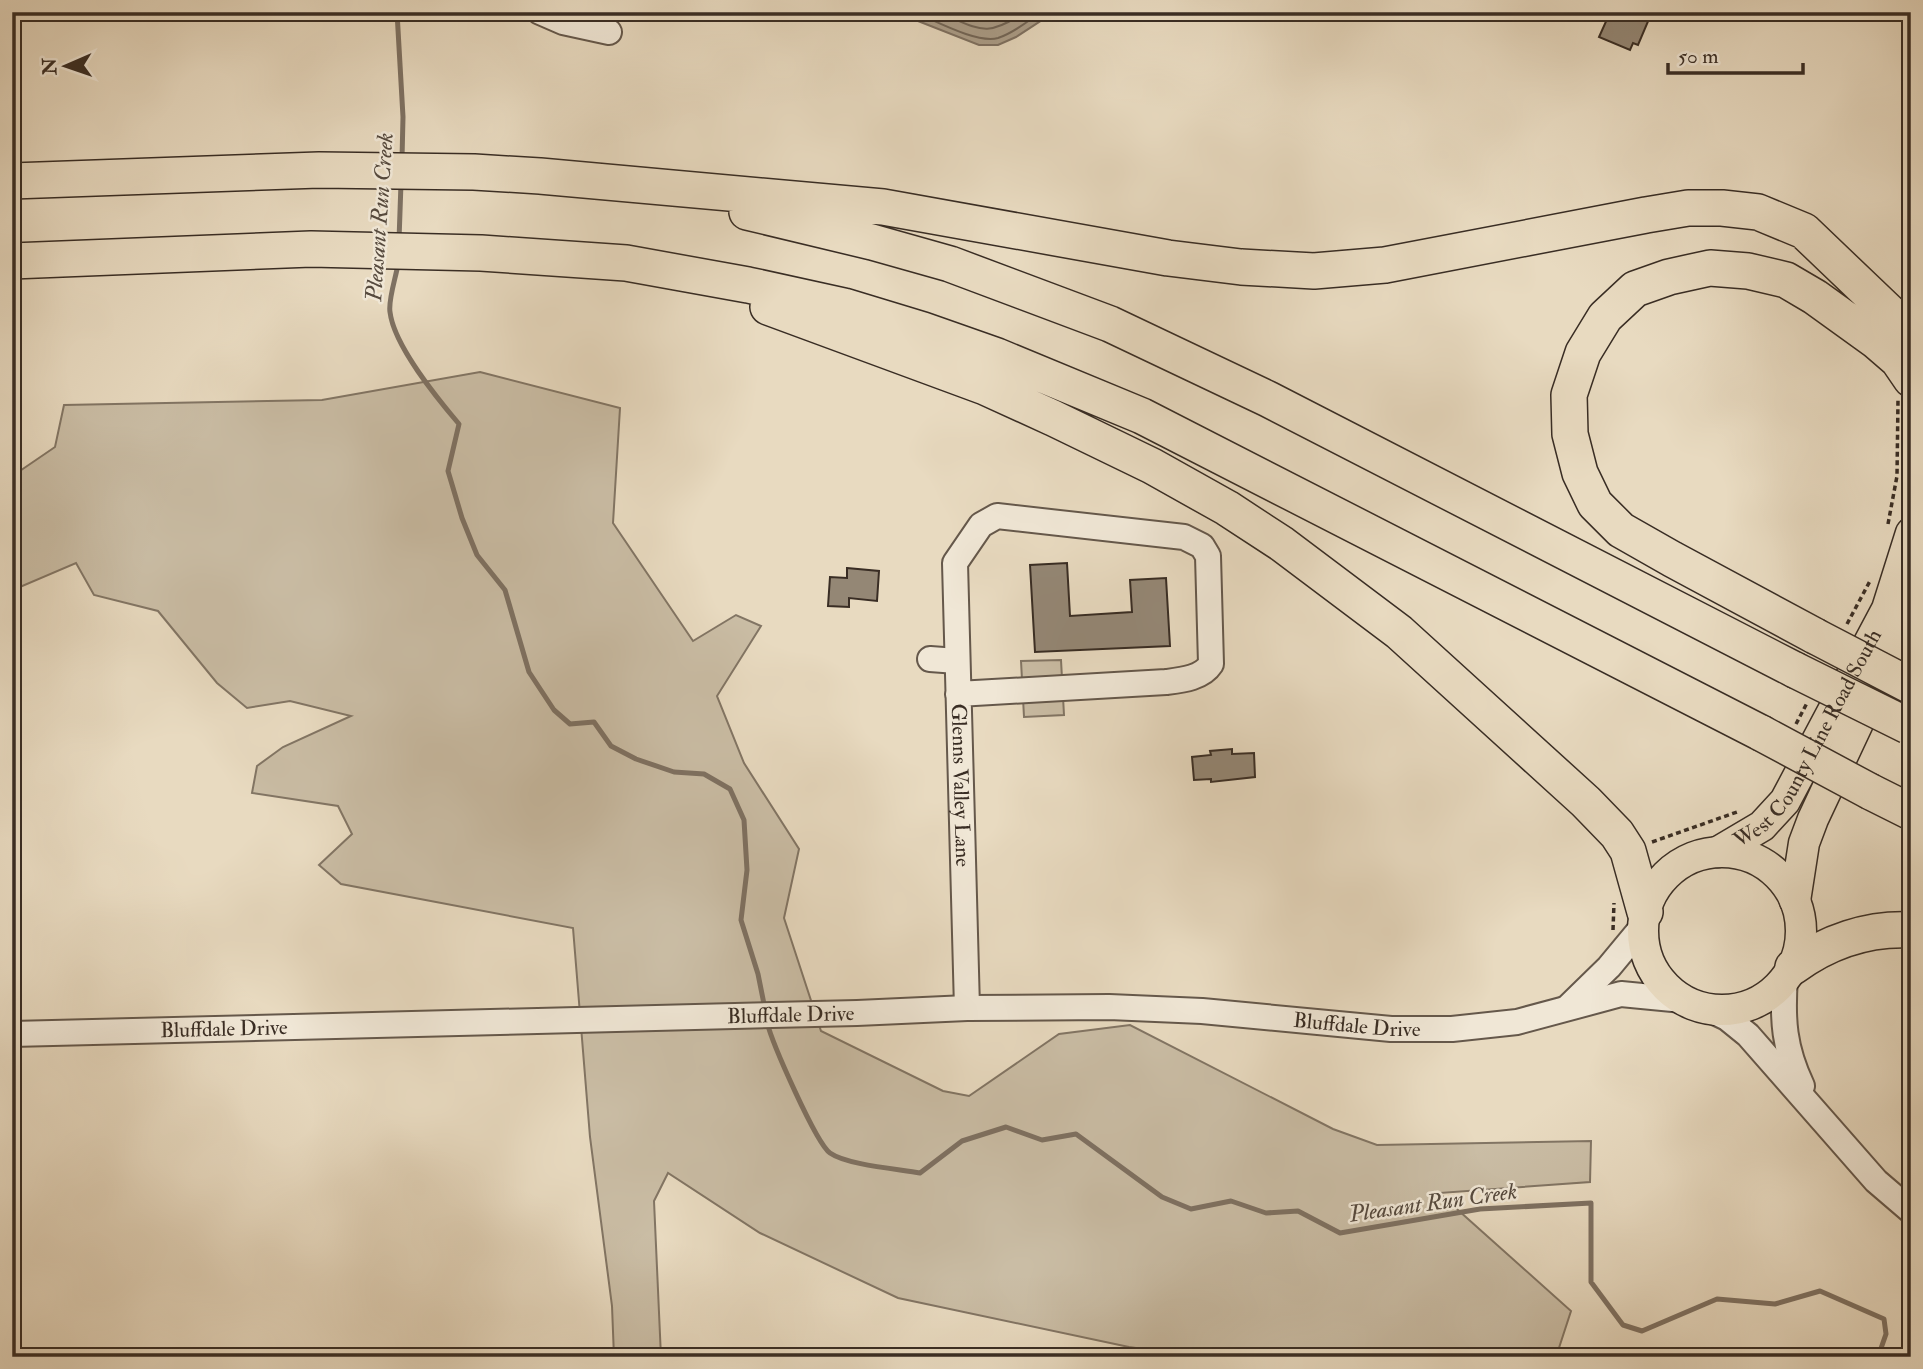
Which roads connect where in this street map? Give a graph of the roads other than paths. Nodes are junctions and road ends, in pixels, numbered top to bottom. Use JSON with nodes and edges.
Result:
{"nodes":[{"id":1,"x":540,"y":12,"type":"edge"},
{"id":2,"x":609,"y":32,"type":"dead end"},
{"id":3,"x":540,"y":176,"type":"junction"},
{"id":4,"x":12,"y":181,"type":"edge"},
{"id":5,"x":12,"y":261,"type":"edge"},
{"id":6,"x":677,"y":271,"type":"junction"},
{"id":7,"x":1905,"y":327,"type":"edge"},
{"id":8,"x":1911,"y":379,"type":"edge"},
{"id":9,"x":1911,"y":533,"type":"edge"},
{"id":10,"x":1911,"y":610,"type":"edge"},
{"id":11,"x":930,"y":659,"type":"dead end"},
{"id":12,"x":957,"y":661,"type":"junction"},
{"id":13,"x":1911,"y":687,"type":"edge"},
{"id":14,"x":958,"y":694,"type":"junction"},
{"id":15,"x":1909,"y":727,"type":"edge"},
{"id":16,"x":1911,"y":812,"type":"edge"},
{"id":17,"x":1718,"y":852,"type":"junction"},
{"id":18,"x":1795,"y":901,"type":"junction"},
{"id":19,"x":1644,"y":919,"type":"junction"},
{"id":20,"x":1911,"y":930,"type":"edge"},
{"id":21,"x":1789,"y":972,"type":"junction"},
{"id":22,"x":1696,"y":1005,"type":"junction"},
{"id":23,"x":967,"y":1008,"type":"junction"},
{"id":24,"x":1565,"y":1010,"type":"junction"},
{"id":25,"x":12,"y":1034,"type":"edge"},
{"id":26,"x":1813,"y":1109,"type":"junction"},
{"id":27,"x":1911,"y":1211,"type":"edge"}],
"edges":[{"from":1,"to":2,"type":"street"},
{"from":3,"to":4,"type":"highway"},
{"from":3,"to":7,"type":"highway"},
{"from":3,"to":15,"type":"highway","bridge":true},
{"from":5,"to":6,"type":"highway"},
{"from":6,"to":16,"type":"highway","bridge":true},
{"from":6,"to":19,"type":"highway"},
{"from":8,"to":13,"type":"highway","bridge":true},
{"from":9,"to":17,"type":"main road","name":"West County Line Road South"},
{"from":10,"to":18,"type":"main road","name":"West County Line Road South"},
{"from":11,"to":12,"type":"street"},
{"from":12,"to":14,"type":"street","name":"Glenns Valley Lane"},
{"from":12,"to":14,"type":"street","name":"Glenns Valley Lane"},
{"from":14,"to":23,"type":"street","name":"Glenns Valley Lane"},
{"from":17,"to":18,"type":"main road"},
{"from":17,"to":19,"type":"main road"},
{"from":18,"to":21,"type":"main road"},
{"from":19,"to":22,"type":"main road"},
{"from":19,"to":24,"type":"street"},
{"from":20,"to":21,"type":"highway"},
{"from":21,"to":22,"type":"main road"},
{"from":21,"to":26,"type":"street","name":"Bluffdale Drive"},
{"from":22,"to":24,"type":"street","name":"Bluffdale Drive"},
{"from":22,"to":26,"type":"street","name":"Bluffdale Drive"},
{"from":23,"to":24,"type":"street","name":"Bluffdale Drive"},
{"from":23,"to":25,"type":"street","name":"Bluffdale Drive"},
{"from":26,"to":27,"type":"street","name":"Bluffdale Drive"}]}
